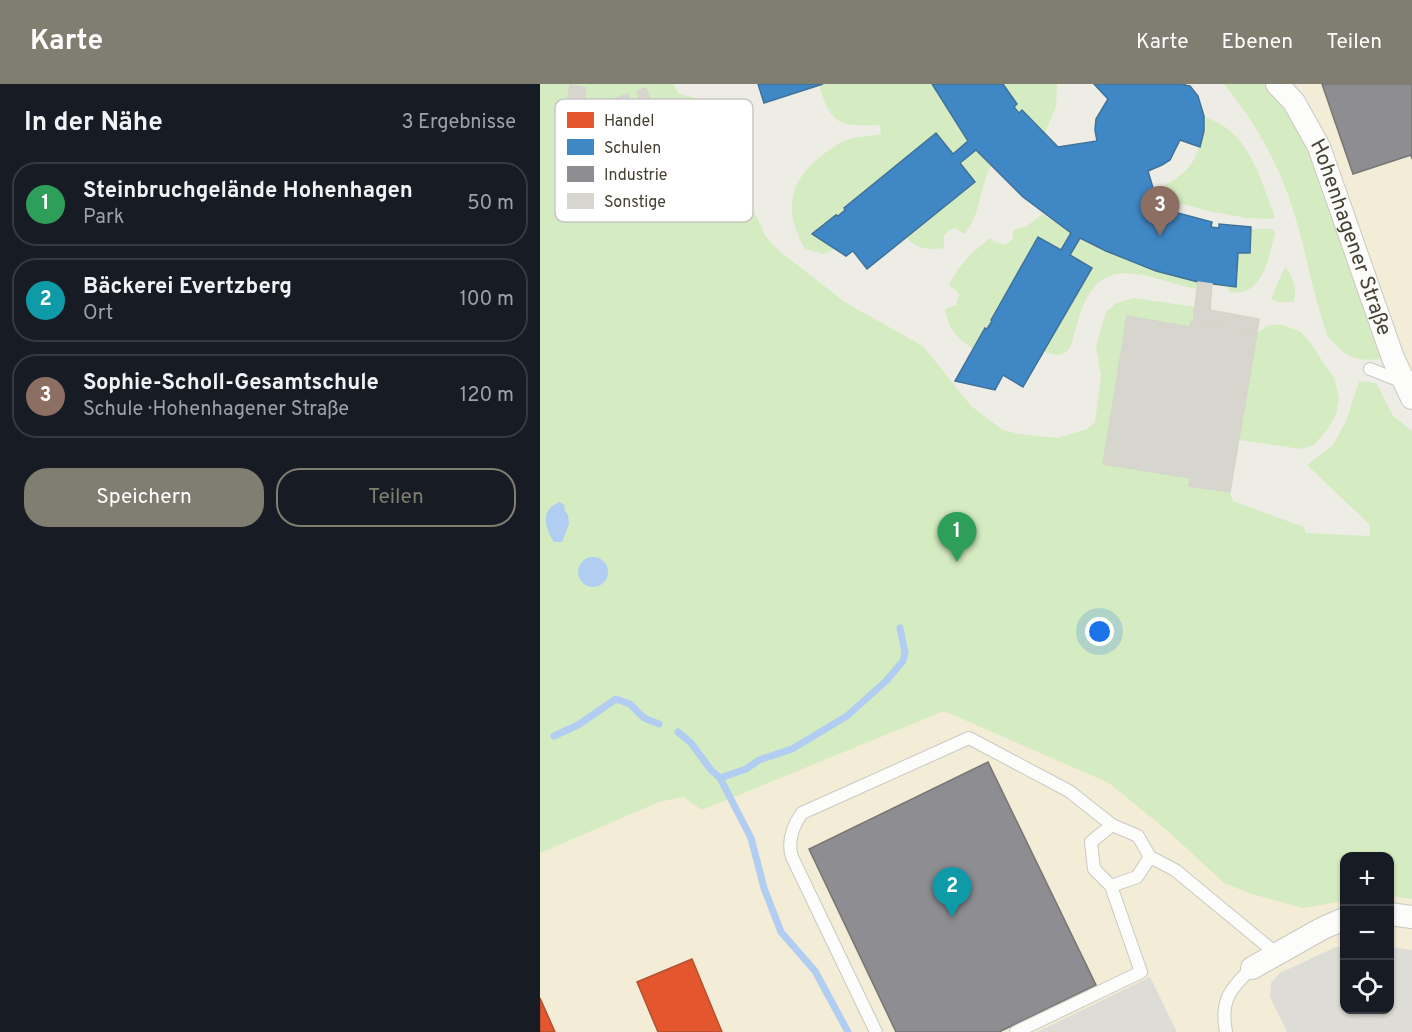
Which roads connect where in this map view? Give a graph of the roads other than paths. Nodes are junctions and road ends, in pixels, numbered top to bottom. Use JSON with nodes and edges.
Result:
{"nodes":[{"id":1,"x":1277,"y":84,"type":"edge"},
{"id":2,"x":1370,"y":369,"type":"dead end"},
{"id":3,"x":1407,"y":390,"type":"edge"},
{"id":4,"x":1112,"y":825,"type":"junction"},
{"id":5,"x":1150,"y":857,"type":"junction"},
{"id":6,"x":1111,"y":886,"type":"junction"},
{"id":7,"x":1394,"y":915,"type":"edge"},
{"id":8,"x":1412,"y":917,"type":"edge"},
{"id":9,"x":1340,"y":921,"type":"edge"},
{"id":10,"x":1278,"y":955,"type":"junction"},
{"id":11,"x":1252,"y":968,"type":"joint"},
{"id":12,"x":876,"y":1032,"type":"edge"},
{"id":13,"x":1016,"y":1032,"type":"edge"},
{"id":14,"x":1226,"y":1032,"type":"edge"}],
"edges":[{"from":1,"to":3,"type":"street","name":"Hohenhagener Straße"},
{"from":2,"to":3,"type":"lane"},
{"from":4,"to":5,"type":"lane"},
{"from":4,"to":6,"type":"lane"},
{"from":4,"to":12,"type":"lane"},
{"from":5,"to":6,"type":"lane"},
{"from":5,"to":10,"type":"lane"},
{"from":6,"to":13,"type":"lane"},
{"from":7,"to":8,"type":"street"},
{"from":9,"to":10,"type":"street"},
{"from":10,"to":11,"type":"street"},
{"from":11,"to":14,"type":"lane"}]}
